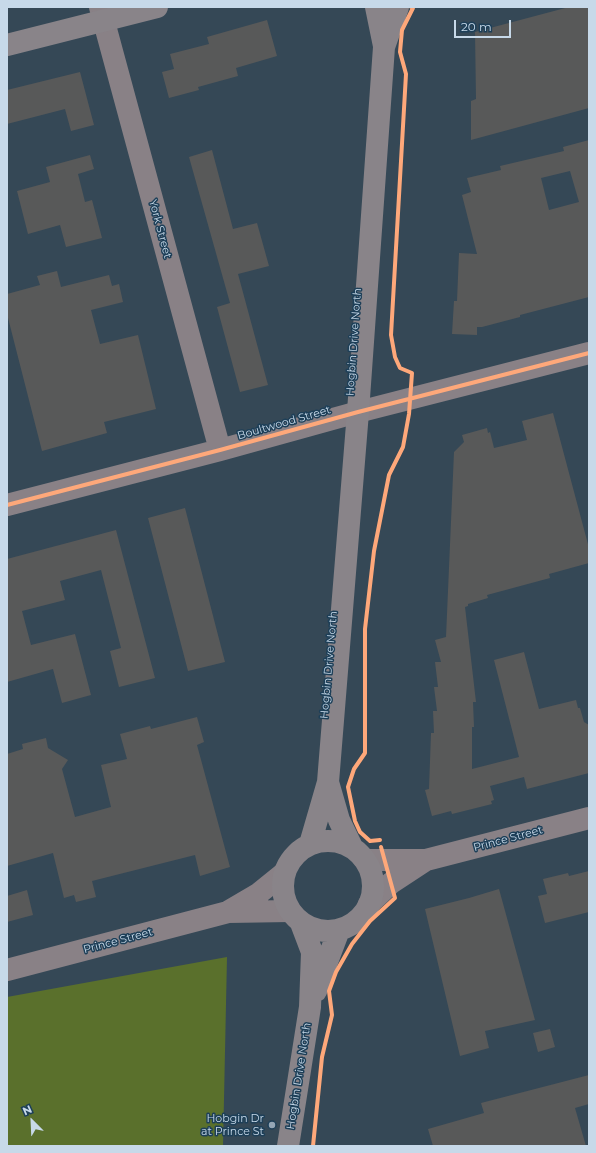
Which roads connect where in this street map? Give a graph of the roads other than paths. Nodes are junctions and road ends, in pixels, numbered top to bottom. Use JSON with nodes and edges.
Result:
{"nodes":[{"id":1,"x":157,"y":7,"type":"edge"},
{"id":2,"x":376,"y":7,"type":"edge"},
{"id":3,"x":398,"y":7,"type":"edge"},
{"id":4,"x":102,"y":14,"type":"edge"},
{"id":5,"x":7,"y":46,"type":"edge"},
{"id":6,"x":384,"y":47,"type":"junction"},
{"id":7,"x":589,"y":353,"type":"edge"},
{"id":8,"x":358,"y":412,"type":"junction"},
{"id":9,"x":220,"y":450,"type":"junction"},
{"id":10,"x":7,"y":505,"type":"edge"},
{"id":11,"x":328,"y":782,"type":"junction"},
{"id":12,"x":589,"y":818,"type":"edge"},
{"id":13,"x":310,"y":844,"type":"junction"},
{"id":14,"x":358,"y":854,"type":"junction"},
{"id":15,"x":426,"y":860,"type":"junction"},
{"id":16,"x":284,"y":873,"type":"junction"},
{"id":17,"x":369,"y":904,"type":"junction"},
{"id":18,"x":228,"y":912,"type":"junction"},
{"id":19,"x":295,"y":917,"type":"junction"},
{"id":20,"x":339,"y":930,"type":"junction"},
{"id":21,"x":7,"y":970,"type":"edge"},
{"id":22,"x":310,"y":1006,"type":"junction"},
{"id":23,"x":288,"y":1146,"type":"edge"}],
"edges":[{"from":1,"to":4,"type":"main road"},
{"from":2,"to":6,"type":"main road","name":"Hogbin Drive North"},
{"from":3,"to":6,"type":"main road","name":"Hogbin Drive North"},
{"from":4,"to":5,"type":"main road"},
{"from":4,"to":9,"type":"street","name":"York Street"},
{"from":6,"to":8,"type":"main road","name":"Hogbin Drive North"},
{"from":7,"to":8,"type":"street","name":"Boultwood Street"},
{"from":8,"to":9,"type":"street","name":"Boultwood Street"},
{"from":8,"to":11,"type":"main road","name":"Hogbin Drive North"},
{"from":9,"to":10,"type":"street","name":"Boultwood Street"},
{"from":11,"to":13,"type":"main road","name":"Hogbin Drive North"},
{"from":11,"to":14,"type":"main road","name":"Hogbin Drive North"},
{"from":12,"to":15,"type":"street","name":"Prince Street"},
{"from":13,"to":14,"type":"main road"},
{"from":13,"to":16,"type":"main road"},
{"from":14,"to":15,"type":"street","name":"Prince Street"},
{"from":14,"to":17,"type":"main road"},
{"from":15,"to":17,"type":"street","name":"Prince Street"},
{"from":16,"to":18,"type":"street","name":"Prince Street"},
{"from":16,"to":19,"type":"main road"},
{"from":17,"to":20,"type":"main road"},
{"from":18,"to":19,"type":"street","name":"Prince Street"},
{"from":18,"to":21,"type":"street","name":"Prince Street"},
{"from":19,"to":20,"type":"main road"},
{"from":19,"to":22,"type":"main road","name":"Hogbin Drive North"},
{"from":20,"to":22,"type":"main road","name":"Hogbin Drive North"},
{"from":22,"to":23,"type":"main road","name":"Hogbin Drive North"}]}
